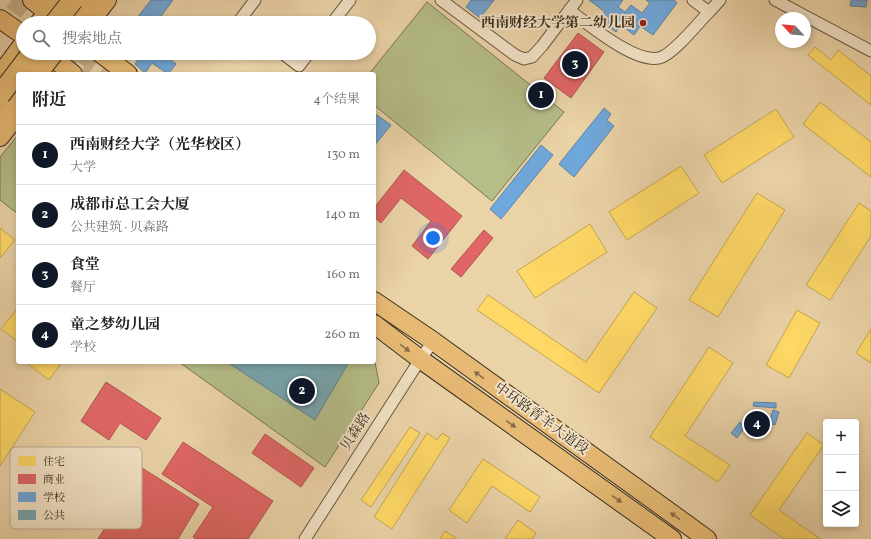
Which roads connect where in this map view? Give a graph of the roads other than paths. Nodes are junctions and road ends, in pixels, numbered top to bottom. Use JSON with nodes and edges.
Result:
{"nodes":[{"id":1,"x":32,"y":0,"type":"edge"},
{"id":2,"x":72,"y":0,"type":"edge"},
{"id":3,"x":93,"y":0,"type":"edge"},
{"id":4,"x":107,"y":0,"type":"edge"},
{"id":5,"x":256,"y":0,"type":"edge"},
{"id":6,"x":350,"y":0,"type":"edge"},
{"id":7,"x":441,"y":0,"type":"edge"},
{"id":8,"x":577,"y":0,"type":"edge"},
{"id":9,"x":693,"y":0,"type":"edge"},
{"id":10,"x":720,"y":0,"type":"edge"},
{"id":11,"x":775,"y":0,"type":"edge"},
{"id":12,"x":569,"y":10,"type":"junction"},
{"id":13,"x":709,"y":12,"type":"junction"},
{"id":14,"x":52,"y":16,"type":"edge"},
{"id":15,"x":81,"y":16,"type":"edge"},
{"id":16,"x":94,"y":16,"type":"edge"},
{"id":17,"x":243,"y":16,"type":"edge"},
{"id":18,"x":337,"y":16,"type":"edge"},
{"id":19,"x":0,"y":19,"type":"edge"},
{"id":20,"x":16,"y":30,"type":"edge"},
{"id":21,"x":871,"y":50,"type":"edge"},
{"id":22,"x":16,"y":53,"type":"edge"},
{"id":23,"x":27,"y":60,"type":"edge"},
{"id":24,"x":53,"y":60,"type":"edge"},
{"id":25,"x":55,"y":60,"type":"edge"},
{"id":26,"x":109,"y":60,"type":"edge"},
{"id":27,"x":291,"y":60,"type":"edge"},
{"id":28,"x":304,"y":60,"type":"edge"},
{"id":29,"x":18,"y":72,"type":"edge"},
{"id":30,"x":39,"y":72,"type":"edge"},
{"id":31,"x":70,"y":72,"type":"edge"},
{"id":32,"x":125,"y":72,"type":"edge"},
{"id":33,"x":16,"y":74,"type":"edge"},
{"id":34,"x":0,"y":75,"type":"edge"},
{"id":35,"x":0,"y":96,"type":"edge"},
{"id":36,"x":16,"y":102,"type":"edge"},
{"id":37,"x":16,"y":117,"type":"edge"},
{"id":38,"x":0,"y":122,"type":"edge"},
{"id":39,"x":0,"y":138,"type":"edge"},
{"id":40,"x":376,"y":302,"type":"edge"},
{"id":41,"x":376,"y":326,"type":"edge"},
{"id":42,"x":433,"y":341,"type":"junction"},
{"id":43,"x":420,"y":359,"type":"junction"},
{"id":44,"x":305,"y":539,"type":"edge"},
{"id":45,"x":672,"y":539,"type":"edge"},
{"id":46,"x":707,"y":539,"type":"edge"}],
"edges":[{"from":1,"to":14,"type":"main road"},
{"from":2,"to":14,"type":"highway","bridge":true},
{"from":3,"to":15,"type":"highway"},
{"from":4,"to":16,"type":"main road"},
{"from":5,"to":17,"type":"street"},
{"from":6,"to":18,"type":"street"},
{"from":7,"to":12,"type":"street"},
{"from":8,"to":12,"type":"street"},
{"from":9,"to":13,"type":"street"},
{"from":10,"to":13,"type":"street"},
{"from":11,"to":21,"type":"street"},
{"from":12,"to":13,"type":"street"},
{"from":19,"to":20,"type":"main road"},
{"from":22,"to":34,"type":"main road"},
{"from":23,"to":29,"type":"highway","bridge":true},
{"from":24,"to":30,"type":"highway","bridge":true},
{"from":25,"to":31,"type":"main road"},
{"from":26,"to":32,"type":"main road"},
{"from":27,"to":28,"type":"street"},
{"from":33,"to":35,"type":"highway","bridge":true},
{"from":36,"to":38,"type":"highway"},
{"from":37,"to":39,"type":"main road"},
{"from":40,"to":42,"type":"main road","name":"中环路青羊大道段"},
{"from":41,"to":43,"type":"main road","name":"中环路青羊大道段","one_way":true},
{"from":42,"to":43,"type":"street","name":"贝森路"},
{"from":46,"to":42,"type":"main road","name":"中环路青羊大道段","one_way":true},
{"from":43,"to":44,"type":"street","name":"贝森路"},
{"from":43,"to":45,"type":"main road","name":"中环路青羊大道段","one_way":true}]}
